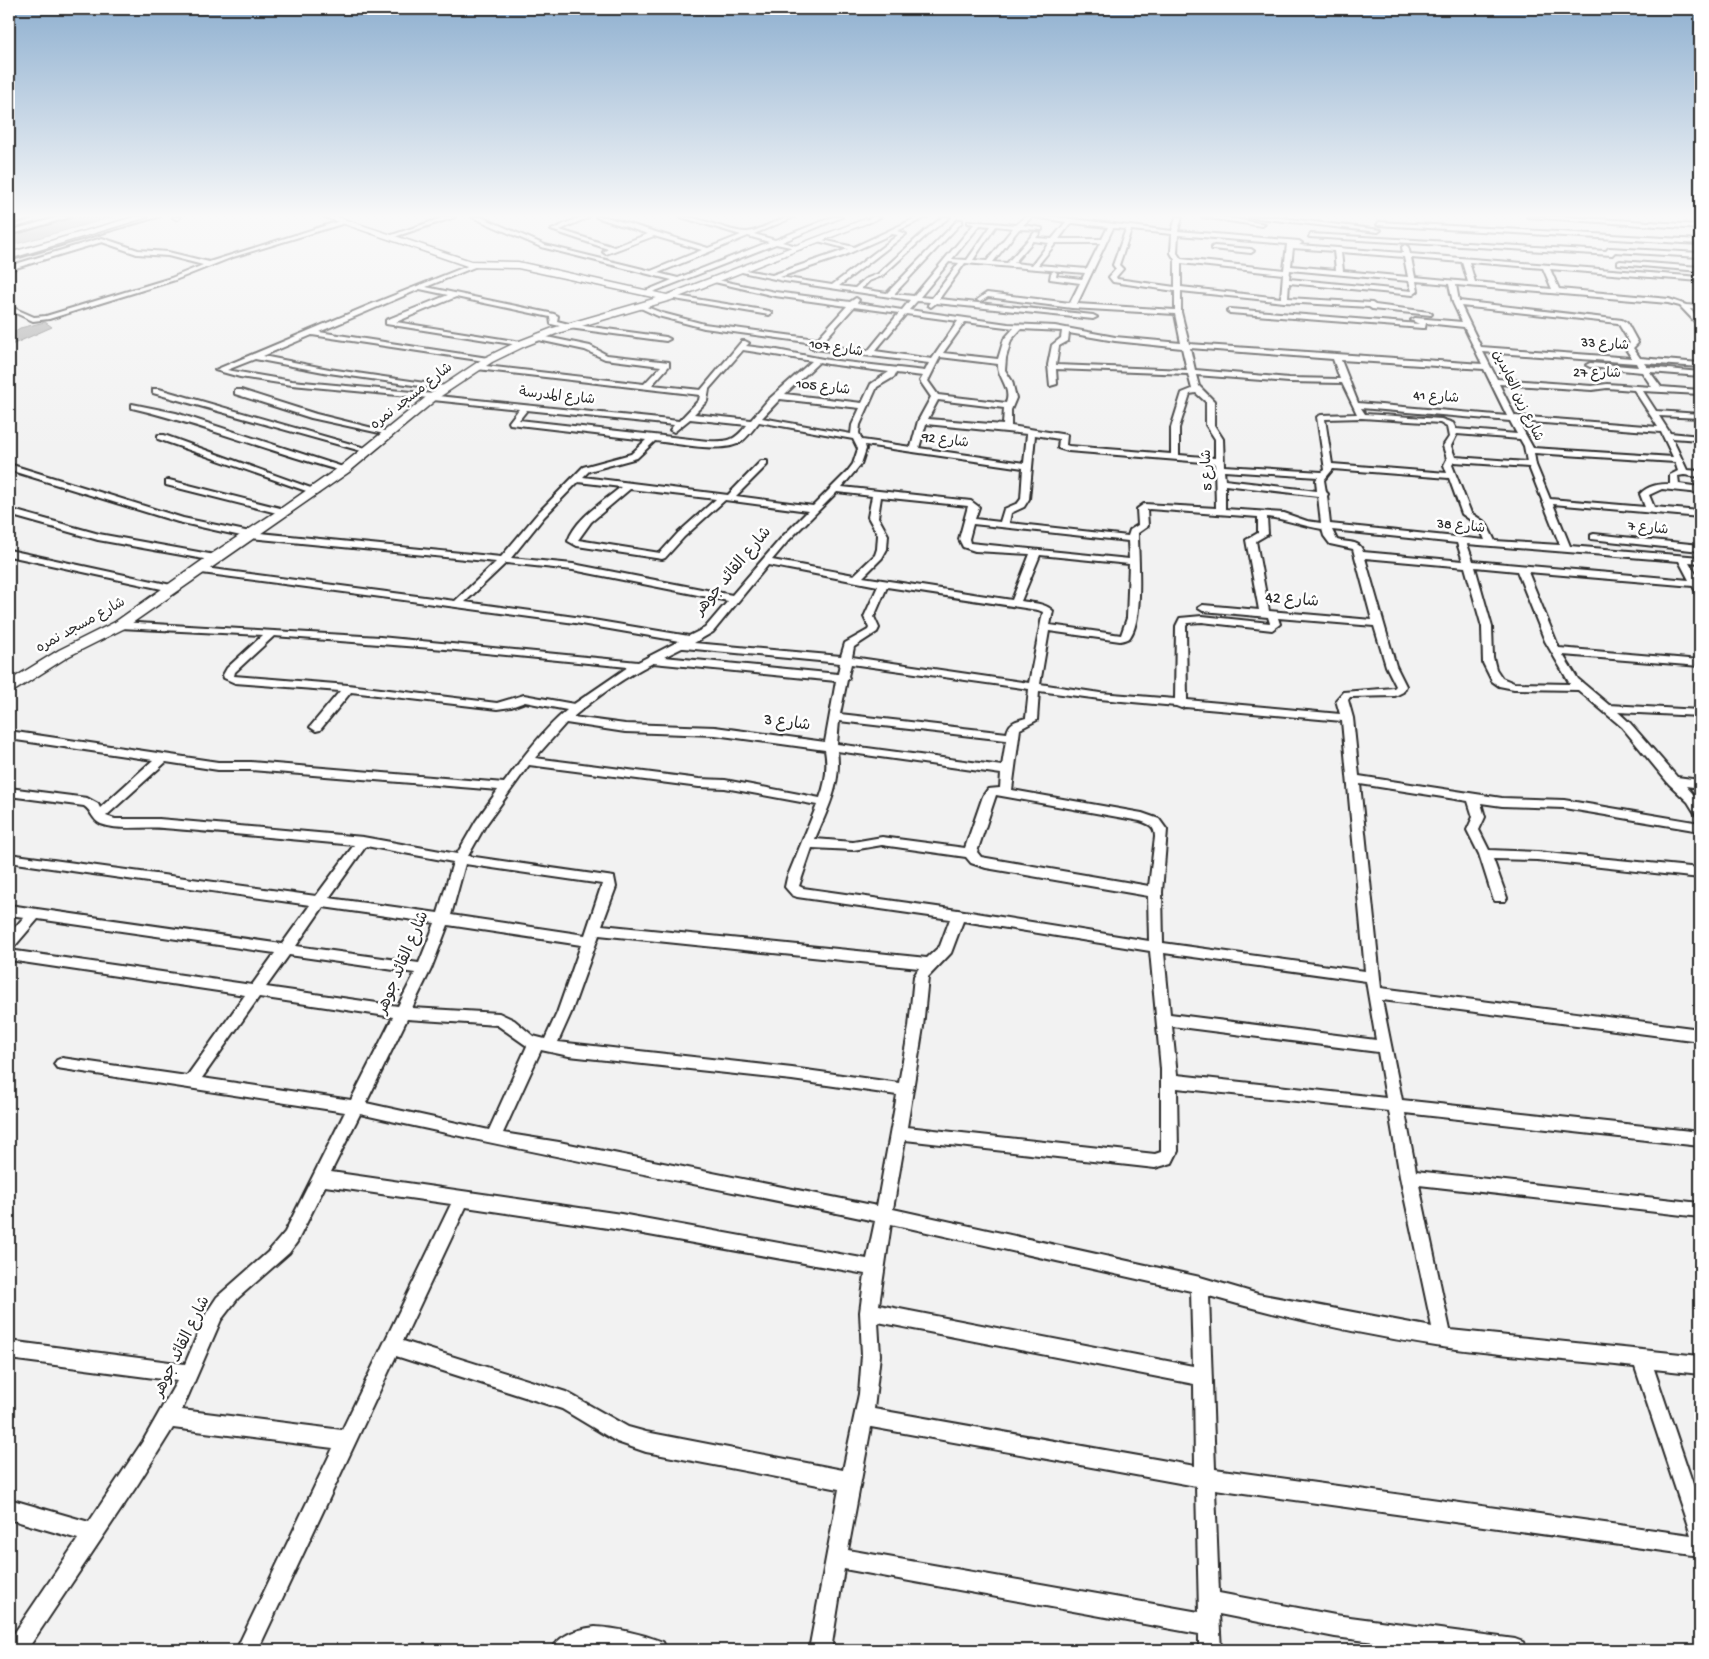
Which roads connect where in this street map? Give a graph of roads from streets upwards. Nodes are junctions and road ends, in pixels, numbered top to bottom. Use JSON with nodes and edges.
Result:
{"nodes":[{"id":1,"x":124,"y":294,"type":"edge"},
{"id":2,"x":401,"y":294,"type":"edge"},
{"id":3,"x":449,"y":294,"type":"edge"},
{"id":4,"x":654,"y":294,"type":"edge"},
{"id":5,"x":677,"y":294,"type":"edge"},
{"id":6,"x":787,"y":294,"type":"edge"},
{"id":7,"x":863,"y":294,"type":"edge"},
{"id":8,"x":919,"y":294,"type":"edge"},
{"id":9,"x":940,"y":294,"type":"edge"},
{"id":10,"x":1078,"y":294,"type":"edge"},
{"id":11,"x":1177,"y":294,"type":"edge"},
{"id":12,"x":1238,"y":294,"type":"edge"},
{"id":13,"x":1285,"y":294,"type":"edge"},
{"id":14,"x":1372,"y":294,"type":"edge"},
{"id":15,"x":1454,"y":294,"type":"edge"},
{"id":16,"x":1587,"y":294,"type":"edge"},
{"id":17,"x":889,"y":295,"type":"edge"},
{"id":18,"x":455,"y":296,"type":"junction"},
{"id":19,"x":1256,"y":296,"type":"junction"},
{"id":20,"x":670,"y":297,"type":"junction"},
{"id":21,"x":917,"y":298,"type":"junction"},
{"id":22,"x":935,"y":300,"type":"junction"},
{"id":23,"x":980,"y":300,"type":"dead end"},
{"id":24,"x":1284,"y":300,"type":"junction"},
{"id":25,"x":1456,"y":303,"type":"junction"},
{"id":26,"x":852,"y":305,"type":"junction"},
{"id":27,"x":1682,"y":305,"type":"junction"},
{"id":28,"x":638,"y":306,"type":"junction"},
{"id":29,"x":1072,"y":306,"type":"junction"},
{"id":30,"x":1372,"y":306,"type":"junction"},
{"id":31,"x":9,"y":308,"type":"edge"},
{"id":32,"x":1095,"y":308,"type":"junction"},
{"id":33,"x":1700,"y":308,"type":"edge"},
{"id":34,"x":1230,"y":311,"type":"dead end"},
{"id":35,"x":906,"y":312,"type":"junction"},
{"id":36,"x":1178,"y":312,"type":"junction"},
{"id":37,"x":769,"y":313,"type":"dead end"},
{"id":38,"x":1257,"y":314,"type":"junction"},
{"id":39,"x":923,"y":315,"type":"junction"},
{"id":40,"x":1093,"y":317,"type":"junction"},
{"id":41,"x":963,"y":320,"type":"junction"},
{"id":42,"x":1422,"y":321,"type":"junction"},
{"id":43,"x":1465,"y":321,"type":"junction"},
{"id":44,"x":1700,"y":325,"type":"edge"},
{"id":45,"x":569,"y":326,"type":"junction"},
{"id":46,"x":1018,"y":327,"type":"junction"},
{"id":47,"x":1066,"y":330,"type":"junction"},
{"id":48,"x":313,"y":333,"type":"junction"},
{"id":49,"x":753,"y":333,"type":"junction"},
{"id":50,"x":1084,"y":333,"type":"junction"},
{"id":51,"x":537,"y":337,"type":"junction"},
{"id":52,"x":666,"y":339,"type":"dead end"},
{"id":53,"x":521,"y":344,"type":"junction"},
{"id":54,"x":816,"y":344,"type":"junction"},
{"id":55,"x":1186,"y":346,"type":"junction"},
{"id":56,"x":741,"y":348,"type":"junction"},
{"id":57,"x":1478,"y":349,"type":"junction"},
{"id":58,"x":870,"y":353,"type":"junction"},
{"id":59,"x":254,"y":356,"type":"junction"},
{"id":60,"x":1584,"y":356,"type":"junction"},
{"id":61,"x":806,"y":357,"type":"junction"},
{"id":62,"x":1336,"y":357,"type":"junction"},
{"id":63,"x":937,"y":358,"type":"junction"},
{"id":64,"x":817,"y":360,"type":"junction"},
{"id":65,"x":1637,"y":360,"type":"junction"},
{"id":66,"x":1002,"y":362,"type":"junction"},
{"id":67,"x":482,"y":364,"type":"junction"},
{"id":68,"x":1700,"y":364,"type":"edge"},
{"id":69,"x":1052,"y":367,"type":"junction"},
{"id":70,"x":1487,"y":367,"type":"junction"},
{"id":71,"x":1644,"y":369,"type":"junction"},
{"id":72,"x":894,"y":370,"type":"junction"},
{"id":73,"x":1191,"y":372,"type":"junction"},
{"id":74,"x":927,"y":374,"type":"junction"},
{"id":75,"x":1700,"y":374,"type":"edge"},
{"id":76,"x":1595,"y":376,"type":"junction"},
{"id":77,"x":1346,"y":381,"type":"junction"},
{"id":78,"x":1494,"y":381,"type":"junction"},
{"id":79,"x":1053,"y":384,"type":"dead end"},
{"id":80,"x":646,"y":387,"type":"junction"},
{"id":81,"x":445,"y":388,"type":"junction"},
{"id":82,"x":1637,"y":388,"type":"junction"},
{"id":83,"x":1658,"y":389,"type":"junction"},
{"id":84,"x":1198,"y":390,"type":"junction"},
{"id":85,"x":156,"y":391,"type":"dead end"},
{"id":86,"x":238,"y":392,"type":"dead end"},
{"id":87,"x":1700,"y":392,"type":"edge"},
{"id":88,"x":703,"y":393,"type":"junction"},
{"id":89,"x":778,"y":396,"type":"junction"},
{"id":90,"x":433,"y":397,"type":"junction"},
{"id":91,"x":935,"y":397,"type":"junction"},
{"id":92,"x":1357,"y":405,"type":"junction"},
{"id":93,"x":134,"y":406,"type":"dead end"},
{"id":94,"x":526,"y":406,"type":"junction"},
{"id":95,"x":865,"y":406,"type":"junction"},
{"id":96,"x":1009,"y":406,"type":"junction"},
{"id":97,"x":1653,"y":413,"type":"junction"},
{"id":98,"x":687,"y":416,"type":"junction"},
{"id":99,"x":1362,"y":416,"type":"junction"},
{"id":100,"x":1700,"y":416,"type":"edge"},
{"id":101,"x":1512,"y":418,"type":"junction"},
{"id":102,"x":755,"y":421,"type":"junction"},
{"id":103,"x":922,"y":421,"type":"junction"},
{"id":104,"x":679,"y":423,"type":"junction"},
{"id":105,"x":1007,"y":428,"type":"junction"},
{"id":106,"x":1031,"y":431,"type":"junction"},
{"id":107,"x":1453,"y":431,"type":"junction"},
{"id":108,"x":1665,"y":433,"type":"junction"},
{"id":109,"x":389,"y":434,"type":"junction"},
{"id":110,"x":161,"y":437,"type":"dead end"},
{"id":111,"x":1524,"y":437,"type":"junction"},
{"id":112,"x":652,"y":438,"type":"junction"},
{"id":113,"x":1700,"y":438,"type":"edge"},
{"id":114,"x":666,"y":439,"type":"junction"},
{"id":115,"x":858,"y":440,"type":"junction"},
{"id":116,"x":368,"y":450,"type":"junction"},
{"id":117,"x":914,"y":450,"type":"junction"},
{"id":118,"x":1529,"y":450,"type":"junction"},
{"id":119,"x":1175,"y":457,"type":"junction"},
{"id":120,"x":1451,"y":459,"type":"junction"},
{"id":121,"x":1679,"y":460,"type":"junction"},
{"id":122,"x":764,"y":463,"type":"dead end"},
{"id":123,"x":1220,"y":464,"type":"junction"},
{"id":124,"x":1532,"y":465,"type":"junction"},
{"id":125,"x":1027,"y":466,"type":"junction"},
{"id":126,"x":1328,"y":466,"type":"junction"},
{"id":127,"x":9,"y":467,"type":"edge"},
{"id":128,"x":346,"y":468,"type":"junction"},
{"id":129,"x":1683,"y":472,"type":"junction"},
{"id":130,"x":1700,"y":474,"type":"edge"},
{"id":131,"x":1322,"y":475,"type":"junction"},
{"id":132,"x":1452,"y":476,"type":"junction"},
{"id":133,"x":575,"y":479,"type":"junction"},
{"id":134,"x":1221,"y":482,"type":"junction"},
{"id":135,"x":169,"y":483,"type":"dead end"},
{"id":136,"x":1675,"y":486,"type":"junction"},
{"id":137,"x":627,"y":487,"type":"junction"},
{"id":138,"x":836,"y":489,"type":"junction"},
{"id":139,"x":1700,"y":490,"type":"edge"},
{"id":140,"x":314,"y":491,"type":"junction"},
{"id":141,"x":877,"y":493,"type":"junction"},
{"id":142,"x":1324,"y":494,"type":"junction"},
{"id":143,"x":727,"y":498,"type":"junction"},
{"id":144,"x":1546,"y":501,"type":"junction"},
{"id":145,"x":1650,"y":508,"type":"junction"},
{"id":146,"x":815,"y":509,"type":"junction"},
{"id":147,"x":1221,"y":511,"type":"junction"},
{"id":148,"x":9,"y":512,"type":"edge"},
{"id":149,"x":285,"y":512,"type":"junction"},
{"id":150,"x":1700,"y":514,"type":"edge"},
{"id":151,"x":1262,"y":515,"type":"junction"},
{"id":152,"x":970,"y":521,"type":"junction"},
{"id":153,"x":1004,"y":524,"type":"junction"},
{"id":154,"x":1326,"y":526,"type":"junction"},
{"id":155,"x":250,"y":535,"type":"junction"},
{"id":156,"x":1594,"y":537,"type":"dead end"},
{"id":157,"x":1133,"y":539,"type":"junction"},
{"id":158,"x":1461,"y":541,"type":"junction"},
{"id":159,"x":1491,"y":544,"type":"junction"},
{"id":160,"x":1700,"y":548,"type":"edge"},
{"id":161,"x":1567,"y":550,"type":"junction"},
{"id":162,"x":1036,"y":552,"type":"junction"},
{"id":163,"x":9,"y":553,"type":"edge"},
{"id":164,"x":1359,"y":555,"type":"junction"},
{"id":165,"x":215,"y":558,"type":"junction"},
{"id":166,"x":1682,"y":558,"type":"junction"},
{"id":167,"x":504,"y":560,"type":"junction"},
{"id":168,"x":1700,"y":560,"type":"edge"},
{"id":169,"x":766,"y":562,"type":"junction"},
{"id":170,"x":1133,"y":562,"type":"junction"},
{"id":171,"x":1469,"y":562,"type":"junction"},
{"id":172,"x":1521,"y":568,"type":"junction"},
{"id":173,"x":197,"y":570,"type":"junction"},
{"id":174,"x":856,"y":579,"type":"junction"},
{"id":175,"x":884,"y":584,"type":"junction"},
{"id":176,"x":1698,"y":586,"type":"edge"},
{"id":177,"x":171,"y":588,"type":"junction"},
{"id":178,"x":735,"y":598,"type":"junction"},
{"id":179,"x":1015,"y":604,"type":"junction"},
{"id":180,"x":457,"y":605,"type":"junction"},
{"id":181,"x":1203,"y":608,"type":"dead end"},
{"id":182,"x":1269,"y":614,"type":"junction"},
{"id":183,"x":1378,"y":623,"type":"junction"},
{"id":184,"x":120,"y":624,"type":"junction"},
{"id":185,"x":1044,"y":627,"type":"junction"},
{"id":186,"x":271,"y":633,"type":"junction"},
{"id":187,"x":688,"y":642,"type":"junction"},
{"id":188,"x":1556,"y":651,"type":"junction"},
{"id":189,"x":847,"y":660,"type":"junction"},
{"id":190,"x":645,"y":662,"type":"junction"},
{"id":191,"x":1700,"y":663,"type":"edge"},
{"id":192,"x":844,"y":678,"type":"junction"},
{"id":193,"x":1581,"y":687,"type":"junction"},
{"id":194,"x":9,"y":688,"type":"edge"},
{"id":195,"x":348,"y":688,"type":"junction"},
{"id":196,"x":1035,"y":688,"type":"junction"},
{"id":197,"x":1181,"y":705,"type":"junction"},
{"id":198,"x":576,"y":708,"type":"junction"},
{"id":199,"x":1606,"y":708,"type":"junction"},
{"id":200,"x":1700,"y":713,"type":"edge"},
{"id":201,"x":834,"y":717,"type":"junction"},
{"id":202,"x":1347,"y":718,"type":"junction"},
{"id":203,"x":563,"y":719,"type":"junction"},
{"id":204,"x":316,"y":727,"type":"dead end"},
{"id":205,"x":9,"y":735,"type":"edge"},
{"id":206,"x":1012,"y":737,"type":"junction"},
{"id":207,"x":829,"y":747,"type":"junction"},
{"id":208,"x":163,"y":758,"type":"junction"},
{"id":209,"x":526,"y":761,"type":"junction"},
{"id":210,"x":1007,"y":771,"type":"junction"},
{"id":211,"x":1353,"y":780,"type":"junction"},
{"id":212,"x":1673,"y":781,"type":"junction"},
{"id":213,"x":1700,"y":784,"type":"edge"},
{"id":214,"x":508,"y":787,"type":"junction"},
{"id":215,"x":9,"y":792,"type":"edge"},
{"id":216,"x":1006,"y":792,"type":"junction"},
{"id":217,"x":1474,"y":799,"type":"junction"},
{"id":218,"x":825,"y":803,"type":"junction"},
{"id":219,"x":1700,"y":812,"type":"edge"},
{"id":220,"x":98,"y":817,"type":"junction"},
{"id":221,"x":1700,"y":827,"type":"edge"},
{"id":222,"x":363,"y":841,"type":"junction"},
{"id":223,"x":808,"y":843,"type":"junction"},
{"id":224,"x":970,"y":852,"type":"junction"},
{"id":225,"x":1485,"y":854,"type":"junction"},
{"id":226,"x":9,"y":858,"type":"edge"},
{"id":227,"x":460,"y":859,"type":"junction"},
{"id":228,"x":1700,"y":873,"type":"edge"},
{"id":229,"x":1155,"y":892,"type":"junction"},
{"id":230,"x":1500,"y":898,"type":"dead end"},
{"id":231,"x":321,"y":902,"type":"junction"},
{"id":232,"x":9,"y":910,"type":"edge"},
{"id":233,"x":958,"y":914,"type":"junction"},
{"id":234,"x":34,"y":915,"type":"junction"},
{"id":235,"x":443,"y":918,"type":"junction"},
{"id":236,"x":591,"y":935,"type":"junction"},
{"id":237,"x":9,"y":943,"type":"edge"},
{"id":238,"x":1156,"y":946,"type":"junction"},
{"id":239,"x":287,"y":949,"type":"junction"},
{"id":240,"x":9,"y":954,"type":"edge"},
{"id":241,"x":930,"y":964,"type":"junction"},
{"id":242,"x":424,"y":969,"type":"junction"},
{"id":243,"x":1373,"y":977,"type":"junction"},
{"id":244,"x":257,"y":991,"type":"junction"},
{"id":245,"x":1374,"y":993,"type":"junction"},
{"id":246,"x":404,"y":1012,"type":"junction"},
{"id":247,"x":1164,"y":1019,"type":"junction"},
{"id":248,"x":1700,"y":1035,"type":"edge"},
{"id":249,"x":542,"y":1045,"type":"junction"},
{"id":250,"x":1383,"y":1047,"type":"junction"},
{"id":251,"x":62,"y":1064,"type":"dead end"},
{"id":252,"x":1170,"y":1081,"type":"junction"},
{"id":253,"x":190,"y":1082,"type":"junction"},
{"id":254,"x":905,"y":1090,"type":"junction"},
{"id":255,"x":1394,"y":1106,"type":"junction"},
{"id":256,"x":356,"y":1107,"type":"junction"},
{"id":257,"x":898,"y":1132,"type":"junction"},
{"id":258,"x":493,"y":1138,"type":"junction"},
{"id":259,"x":1700,"y":1139,"type":"edge"},
{"id":260,"x":1408,"y":1177,"type":"junction"},
{"id":261,"x":320,"y":1178,"type":"junction"},
{"id":262,"x":462,"y":1198,"type":"junction"},
{"id":263,"x":1700,"y":1210,"type":"edge"},
{"id":264,"x":884,"y":1215,"type":"junction"},
{"id":265,"x":874,"y":1268,"type":"junction"},
{"id":266,"x":1200,"y":1285,"type":"junction"},
{"id":267,"x":870,"y":1312,"type":"junction"},
{"id":268,"x":1442,"y":1338,"type":"junction"},
{"id":269,"x":391,"y":1346,"type":"junction"},
{"id":270,"x":9,"y":1350,"type":"edge"},
{"id":271,"x":1642,"y":1359,"type":"junction"},
{"id":272,"x":1700,"y":1365,"type":"edge"},
{"id":273,"x":189,"y":1374,"type":"junction"},
{"id":274,"x":1204,"y":1377,"type":"junction"},
{"id":275,"x":863,"y":1416,"type":"junction"},
{"id":276,"x":168,"y":1418,"type":"junction"},
{"id":277,"x":346,"y":1440,"type":"junction"},
{"id":278,"x":1206,"y":1478,"type":"junction"},
{"id":279,"x":850,"y":1481,"type":"junction"},
{"id":280,"x":9,"y":1509,"type":"edge"},
{"id":281,"x":1700,"y":1532,"type":"edge"},
{"id":282,"x":93,"y":1533,"type":"junction"},
{"id":283,"x":1700,"y":1546,"type":"edge"},
{"id":284,"x":837,"y":1558,"type":"junction"},
{"id":285,"x":1209,"y":1602,"type":"junction"},
{"id":286,"x":1210,"y":1625,"type":"junction"},
{"id":287,"x":15,"y":1650,"type":"edge"},
{"id":288,"x":247,"y":1650,"type":"edge"},
{"id":289,"x":563,"y":1650,"type":"edge"},
{"id":290,"x":655,"y":1650,"type":"edge"},
{"id":291,"x":820,"y":1650,"type":"edge"},
{"id":292,"x":1210,"y":1650,"type":"edge"},
{"id":293,"x":1515,"y":1650,"type":"edge"}],
"edges":[{"from":1,"to":31,"type":"street"},
{"from":2,"to":48,"type":"street"},
{"from":3,"to":18,"type":"street"},
{"from":4,"to":20,"type":"street"},
{"from":5,"to":20,"type":"street","name":"شارع مسجد نمره"},
{"from":6,"to":26,"type":"street"},
{"from":7,"to":26,"type":"street"},
{"from":8,"to":21,"type":"street"},
{"from":9,"to":22,"type":"street"},
{"from":10,"to":29,"type":"street"},
{"from":11,"to":36,"type":"street","name":"شارع 5"},
{"from":12,"to":19,"type":"street"},
{"from":13,"to":24,"type":"street"},
{"from":14,"to":30,"type":"street"},
{"from":15,"to":25,"type":"street","name":"شارع زين العابدين"},
{"from":16,"to":27,"type":"street"},
{"from":17,"to":21,"type":"street"},
{"from":18,"to":45,"type":"street"},
{"from":18,"to":53,"type":"street"},
{"from":19,"to":24,"type":"street"},
{"from":19,"to":38,"type":"street"},
{"from":20,"to":28,"type":"street","name":"شارع مسجد نمره"},
{"from":20,"to":37,"type":"street"},
{"from":21,"to":22,"type":"street"},
{"from":21,"to":35,"type":"street"},
{"from":22,"to":39,"type":"street"},
{"from":22,"to":40,"type":"street"},
{"from":23,"to":29,"type":"street"},
{"from":24,"to":30,"type":"street"},
{"from":25,"to":43,"type":"street","name":"شارع زين العابدين"},
{"from":25,"to":65,"type":"street"},
{"from":26,"to":35,"type":"street"},
{"from":26,"to":54,"type":"street"},
{"from":27,"to":33,"type":"street"},
{"from":27,"to":44,"type":"street"},
{"from":28,"to":45,"type":"street","name":"شارع مسجد نمره"},
{"from":28,"to":49,"type":"street"},
{"from":29,"to":32,"type":"street"},
{"from":30,"to":42,"type":"street"},
{"from":30,"to":43,"type":"street"},
{"from":32,"to":36,"type":"street"},
{"from":32,"to":40,"type":"street"},
{"from":34,"to":38,"type":"street"},
{"from":35,"to":39,"type":"street"},
{"from":35,"to":58,"type":"street"},
{"from":36,"to":55,"type":"street","name":"شارع 5"},
{"from":38,"to":42,"type":"street"},
{"from":39,"to":41,"type":"street"},
{"from":40,"to":50,"type":"street"},
{"from":41,"to":46,"type":"street"},
{"from":41,"to":63,"type":"street"},
{"from":42,"to":43,"type":"street"},
{"from":43,"to":57,"type":"street","name":"شارع زين العابدين"},
{"from":45,"to":51,"type":"street","name":"شارع مسجد نمره"},
{"from":45,"to":52,"type":"street"},
{"from":46,"to":47,"type":"street"},
{"from":46,"to":66,"type":"street"},
{"from":47,"to":50,"type":"street"},
{"from":47,"to":69,"type":"street"},
{"from":48,"to":59,"type":"street"},
{"from":48,"to":67,"type":"street"},
{"from":49,"to":54,"type":"street"},
{"from":49,"to":56,"type":"street"},
{"from":50,"to":55,"type":"street"},
{"from":51,"to":53,"type":"street","name":"شارع مسجد نمره"},
{"from":51,"to":80,"type":"street"},
{"from":53,"to":67,"type":"street","name":"شارع مسجد نمره"},
{"from":54,"to":58,"type":"street"},
{"from":54,"to":61,"type":"street"},
{"from":55,"to":62,"type":"street"},
{"from":55,"to":73,"type":"street","name":"شارع 5"},
{"from":56,"to":61,"type":"street","name":"شارع 107"},
{"from":56,"to":88,"type":"street"},
{"from":57,"to":60,"type":"street","name":"شارع 33"},
{"from":57,"to":70,"type":"street","name":"شارع زين العابدين"},
{"from":58,"to":63,"type":"street"},
{"from":59,"to":81,"type":"street"},
{"from":59,"to":90,"type":"street","name":"شارع المدرسة"},
{"from":60,"to":65,"type":"street","name":"شارع 33"},
{"from":60,"to":76,"type":"street"},
{"from":61,"to":64,"type":"street","name":"شارع 107"},
{"from":62,"to":70,"type":"street"},
{"from":62,"to":77,"type":"street"},
{"from":63,"to":66,"type":"street"},
{"from":63,"to":74,"type":"street"},
{"from":64,"to":72,"type":"street","name":"شارع 107"},
{"from":64,"to":89,"type":"street"},
{"from":65,"to":68,"type":"street","name":"شارع 33"},
{"from":65,"to":71,"type":"street"},
{"from":66,"to":96,"type":"street"},
{"from":67,"to":80,"type":"street"},
{"from":67,"to":81,"type":"street","name":"شارع مسجد نمره"},
{"from":69,"to":73,"type":"street"},
{"from":69,"to":79,"type":"street"},
{"from":70,"to":78,"type":"street","name":"شارع زين العابدين"},
{"from":71,"to":75,"type":"street"},
{"from":71,"to":76,"type":"street"},
{"from":71,"to":83,"type":"street"},
{"from":72,"to":74,"type":"street","name":"شارع 107"},
{"from":72,"to":95,"type":"street","name":"شارع القائد جوهر"},
{"from":73,"to":77,"type":"street"},
{"from":73,"to":84,"type":"street","name":"شارع 5"},
{"from":74,"to":91,"type":"street"},
{"from":76,"to":78,"type":"street","name":"شارع 27"},
{"from":76,"to":82,"type":"street","name":"شارع 27"},
{"from":77,"to":92,"type":"street"},
{"from":78,"to":101,"type":"street","name":"شارع زين العابدين"},
{"from":80,"to":88,"type":"street"},
{"from":81,"to":90,"type":"street","name":"شارع مسجد نمره"},
{"from":82,"to":83,"type":"street","name":"شارع 27"},
{"from":82,"to":97,"type":"street"},
{"from":83,"to":87,"type":"street","name":"شارع 27"},
{"from":84,"to":119,"type":"street"},
{"from":84,"to":123,"type":"street","name":"شارع 5"},
{"from":85,"to":116,"type":"street"},
{"from":86,"to":109,"type":"street"},
{"from":88,"to":98,"type":"street"},
{"from":89,"to":95,"type":"street","name":"شارع 105"},
{"from":89,"to":102,"type":"street"},
{"from":90,"to":94,"type":"street","name":"شارع المدرسة"},
{"from":90,"to":109,"type":"street","name":"شارع مسجد نمره"},
{"from":91,"to":96,"type":"street"},
{"from":91,"to":103,"type":"street"},
{"from":92,"to":99,"type":"street"},
{"from":92,"to":101,"type":"street","name":"شارع 41"},
{"from":93,"to":128,"type":"street"},
{"from":94,"to":104,"type":"street","name":"شارع المدرسة"},
{"from":94,"to":112,"type":"street"},
{"from":95,"to":115,"type":"street","name":"شارع القائد جوهر"},
{"from":96,"to":105,"type":"street"},
{"from":97,"to":100,"type":"street"},
{"from":97,"to":108,"type":"street"},
{"from":98,"to":102,"type":"street","name":"شارع 92"},
{"from":98,"to":104,"type":"street"},
{"from":99,"to":107,"type":"street"},
{"from":99,"to":126,"type":"street"},
{"from":101,"to":108,"type":"street","name":"شارع 41"},
{"from":101,"to":111,"type":"street","name":"شارع زين العابدين"},
{"from":102,"to":114,"type":"street"},
{"from":102,"to":115,"type":"street","name":"شارع 92"},
{"from":103,"to":105,"type":"street"},
{"from":103,"to":117,"type":"street"},
{"from":104,"to":114,"type":"street"},
{"from":105,"to":106,"type":"street"},
{"from":106,"to":119,"type":"street"},
{"from":106,"to":125,"type":"street"},
{"from":107,"to":111,"type":"street"},
{"from":107,"to":120,"type":"street"},
{"from":108,"to":113,"type":"street","name":"شارع 41"},
{"from":108,"to":121,"type":"street"},
{"from":109,"to":116,"type":"street","name":"شارع مسجد نمره"},
{"from":110,"to":140,"type":"street"},
{"from":111,"to":118,"type":"street","name":"شارع زين العابدين"},
{"from":112,"to":114,"type":"street"},
{"from":112,"to":133,"type":"street"},
{"from":115,"to":117,"type":"street","name":"شارع 92"},
{"from":115,"to":138,"type":"street","name":"شارع القائد جوهر"},
{"from":116,"to":128,"type":"street","name":"شارع مسجد نمره"},
{"from":117,"to":125,"type":"street","name":"شارع 92"},
{"from":118,"to":121,"type":"street"},
{"from":118,"to":124,"type":"street","name":"شارع زين العابدين"},
{"from":119,"to":123,"type":"street"},
{"from":120,"to":124,"type":"street"},
{"from":120,"to":132,"type":"street"},
{"from":121,"to":129,"type":"street"},
{"from":122,"to":143,"type":"street"},
{"from":123,"to":131,"type":"street"},
{"from":123,"to":134,"type":"street","name":"شارع 5"},
{"from":124,"to":144,"type":"street","name":"شارع زين العابدين"},
{"from":125,"to":153,"type":"street"},
{"from":126,"to":131,"type":"street"},
{"from":126,"to":132,"type":"street"},
{"from":127,"to":155,"type":"street"},
{"from":128,"to":140,"type":"street","name":"شارع مسجد نمره"},
{"from":129,"to":130,"type":"street"},
{"from":129,"to":136,"type":"street"},
{"from":131,"to":142,"type":"street"},
{"from":132,"to":159,"type":"street"},
{"from":133,"to":137,"type":"street"},
{"from":133,"to":167,"type":"street"},
{"from":134,"to":142,"type":"street"},
{"from":134,"to":147,"type":"street","name":"شارع 5"},
{"from":135,"to":149,"type":"street"},
{"from":136,"to":139,"type":"street"},
{"from":136,"to":145,"type":"street"},
{"from":137,"to":143,"type":"street"},
{"from":137,"to":143,"type":"street"},
{"from":138,"to":141,"type":"street"},
{"from":138,"to":146,"type":"street","name":"شارع القائد جوهر"},
{"from":140,"to":149,"type":"street","name":"شارع مسجد نمره"},
{"from":141,"to":152,"type":"street"},
{"from":141,"to":174,"type":"street"},
{"from":142,"to":154,"type":"street"},
{"from":143,"to":146,"type":"street"},
{"from":144,"to":145,"type":"street"},
{"from":144,"to":161,"type":"street","name":"شارع زين العابدين"},
{"from":145,"to":150,"type":"street"},
{"from":146,"to":169,"type":"street","name":"شارع القائد جوهر"},
{"from":147,"to":151,"type":"street","name":"شارع 38"},
{"from":147,"to":157,"type":"street","name":"شارع 38"},
{"from":148,"to":165,"type":"street"},
{"from":149,"to":155,"type":"street","name":"شارع مسجد نمره"},
{"from":151,"to":154,"type":"street","name":"شارع 38"},
{"from":151,"to":182,"type":"street"},
{"from":152,"to":153,"type":"street"},
{"from":152,"to":162,"type":"street"},
{"from":153,"to":157,"type":"street"},
{"from":154,"to":158,"type":"street","name":"شارع 38"},
{"from":154,"to":164,"type":"street"},
{"from":155,"to":165,"type":"street","name":"شارع مسجد نمره"},
{"from":155,"to":167,"type":"street"},
{"from":156,"to":160,"type":"street","name":"شارع 7"},
{"from":157,"to":170,"type":"street"},
{"from":158,"to":159,"type":"street","name":"شارع 38"},
{"from":158,"to":171,"type":"street"},
{"from":159,"to":161,"type":"street","name":"شارع 38"},
{"from":161,"to":166,"type":"street","name":"شارع 38"},
{"from":162,"to":170,"type":"street"},
{"from":162,"to":179,"type":"street"},
{"from":163,"to":177,"type":"street"},
{"from":164,"to":171,"type":"street"},
{"from":164,"to":183,"type":"street"},
{"from":165,"to":173,"type":"street","name":"شارع مسجد نمره"},
{"from":166,"to":168,"type":"street","name":"شارع 38"},
{"from":166,"to":176,"type":"street"},
{"from":167,"to":178,"type":"street"},
{"from":167,"to":180,"type":"street"},
{"from":169,"to":174,"type":"street"},
{"from":169,"to":178,"type":"street","name":"شارع القائد جوهر"},
{"from":170,"to":185,"type":"street"},
{"from":171,"to":172,"type":"street"},
{"from":171,"to":193,"type":"street"},
{"from":172,"to":176,"type":"street"},
{"from":172,"to":188,"type":"street"},
{"from":173,"to":177,"type":"street","name":"شارع مسجد نمره"},
{"from":173,"to":180,"type":"street"},
{"from":174,"to":175,"type":"street"},
{"from":175,"to":179,"type":"street"},
{"from":175,"to":189,"type":"street"},
{"from":177,"to":184,"type":"street","name":"شارع مسجد نمره"},
{"from":178,"to":187,"type":"street","name":"شارع القائد جوهر"},
{"from":179,"to":185,"type":"street"},
{"from":180,"to":187,"type":"street"},
{"from":181,"to":182,"type":"street","name":"شارع 42"},
{"from":182,"to":183,"type":"street","name":"شارع 42"},
{"from":182,"to":197,"type":"street"},
{"from":183,"to":202,"type":"street"},
{"from":184,"to":186,"type":"street"},
{"from":184,"to":194,"type":"street","name":"شارع مسجد نمره"},
{"from":185,"to":196,"type":"street"},
{"from":186,"to":190,"type":"street"},
{"from":186,"to":195,"type":"street"},
{"from":187,"to":189,"type":"street"},
{"from":187,"to":190,"type":"street","name":"شارع القائد جوهر"},
{"from":188,"to":191,"type":"street"},
{"from":188,"to":193,"type":"street"},
{"from":189,"to":192,"type":"street"},
{"from":189,"to":196,"type":"street"},
{"from":190,"to":192,"type":"street"},
{"from":190,"to":198,"type":"street","name":"شارع القائد جوهر"},
{"from":192,"to":201,"type":"street"},
{"from":193,"to":199,"type":"street"},
{"from":195,"to":198,"type":"street"},
{"from":195,"to":204,"type":"street"},
{"from":196,"to":197,"type":"street"},
{"from":196,"to":206,"type":"street"},
{"from":197,"to":202,"type":"street"},
{"from":198,"to":203,"type":"street","name":"شارع القائد جوهر"},
{"from":199,"to":200,"type":"street"},
{"from":199,"to":212,"type":"street"},
{"from":201,"to":206,"type":"street"},
{"from":201,"to":207,"type":"street"},
{"from":202,"to":211,"type":"street"},
{"from":203,"to":207,"type":"street","name":"شارع 3"},
{"from":203,"to":209,"type":"street","name":"شارع القائد جوهر"},
{"from":205,"to":208,"type":"street"},
{"from":206,"to":210,"type":"street"},
{"from":207,"to":210,"type":"street","name":"شارع 3"},
{"from":207,"to":218,"type":"street"},
{"from":208,"to":214,"type":"street"},
{"from":208,"to":220,"type":"street"},
{"from":209,"to":214,"type":"street","name":"شارع القائد جوهر"},
{"from":209,"to":218,"type":"street"},
{"from":210,"to":216,"type":"street"},
{"from":211,"to":217,"type":"street"},
{"from":211,"to":243,"type":"street"},
{"from":212,"to":213,"type":"street"},
{"from":212,"to":219,"type":"street"},
{"from":214,"to":227,"type":"street","name":"شارع القائد جوهر"},
{"from":215,"to":220,"type":"street"},
{"from":216,"to":224,"type":"street"},
{"from":216,"to":229,"type":"street"},
{"from":217,"to":221,"type":"street"},
{"from":217,"to":225,"type":"street"},
{"from":218,"to":223,"type":"street"},
{"from":220,"to":222,"type":"street"},
{"from":222,"to":227,"type":"street"},
{"from":222,"to":231,"type":"street"},
{"from":223,"to":224,"type":"street"},
{"from":223,"to":233,"type":"street"},
{"from":224,"to":229,"type":"street"},
{"from":225,"to":228,"type":"street"},
{"from":225,"to":230,"type":"street"},
{"from":226,"to":231,"type":"street"},
{"from":227,"to":235,"type":"street","name":"شارع القائد جوهر"},
{"from":227,"to":236,"type":"street"},
{"from":229,"to":238,"type":"street"},
{"from":231,"to":235,"type":"street"},
{"from":231,"to":239,"type":"street"},
{"from":232,"to":234,"type":"street"},
{"from":233,"to":238,"type":"street"},
{"from":233,"to":241,"type":"street"},
{"from":234,"to":237,"type":"street"},
{"from":234,"to":239,"type":"street"},
{"from":235,"to":236,"type":"street"},
{"from":235,"to":242,"type":"street","name":"شارع القائد جوهر"},
{"from":236,"to":241,"type":"street"},
{"from":236,"to":249,"type":"street"},
{"from":238,"to":243,"type":"street"},
{"from":238,"to":247,"type":"street"},
{"from":239,"to":242,"type":"street"},
{"from":239,"to":244,"type":"street"},
{"from":240,"to":244,"type":"street"},
{"from":241,"to":254,"type":"street"},
{"from":242,"to":246,"type":"street","name":"شارع القائد جوهر"},
{"from":243,"to":245,"type":"street"},
{"from":244,"to":246,"type":"street"},
{"from":244,"to":253,"type":"street"},
{"from":245,"to":248,"type":"street"},
{"from":245,"to":250,"type":"street"},
{"from":246,"to":249,"type":"street"},
{"from":246,"to":256,"type":"street","name":"شارع القائد جوهر"},
{"from":247,"to":250,"type":"street"},
{"from":247,"to":252,"type":"street"},
{"from":249,"to":254,"type":"street"},
{"from":249,"to":258,"type":"street"},
{"from":250,"to":255,"type":"street"},
{"from":251,"to":253,"type":"street"},
{"from":252,"to":255,"type":"street"},
{"from":252,"to":257,"type":"street"},
{"from":253,"to":256,"type":"street"},
{"from":254,"to":257,"type":"street"},
{"from":255,"to":259,"type":"street"},
{"from":255,"to":260,"type":"street"},
{"from":256,"to":258,"type":"street"},
{"from":256,"to":261,"type":"street","name":"شارع القائد جوهر"},
{"from":257,"to":264,"type":"street"},
{"from":258,"to":264,"type":"street"},
{"from":260,"to":263,"type":"street"},
{"from":260,"to":268,"type":"street"},
{"from":261,"to":262,"type":"street"},
{"from":261,"to":273,"type":"street","name":"شارع القائد جوهر"},
{"from":262,"to":265,"type":"street"},
{"from":262,"to":269,"type":"street"},
{"from":264,"to":265,"type":"street"},
{"from":264,"to":266,"type":"street"},
{"from":265,"to":267,"type":"street"},
{"from":266,"to":268,"type":"street"},
{"from":266,"to":274,"type":"street"},
{"from":267,"to":274,"type":"street"},
{"from":267,"to":275,"type":"street"},
{"from":268,"to":271,"type":"street"},
{"from":269,"to":277,"type":"street"},
{"from":269,"to":279,"type":"street"},
{"from":270,"to":273,"type":"street"},
{"from":271,"to":272,"type":"street"},
{"from":271,"to":281,"type":"street"},
{"from":273,"to":276,"type":"street","name":"شارع القائد جوهر"},
{"from":274,"to":278,"type":"street"},
{"from":275,"to":278,"type":"street"},
{"from":275,"to":279,"type":"street"},
{"from":276,"to":277,"type":"street"},
{"from":276,"to":282,"type":"street","name":"شارع القائد جوهر"},
{"from":277,"to":288,"type":"street"},
{"from":278,"to":283,"type":"street"},
{"from":278,"to":285,"type":"street"},
{"from":279,"to":284,"type":"street"},
{"from":280,"to":282,"type":"street"},
{"from":282,"to":287,"type":"street","name":"شارع القائد جوهر"},
{"from":284,"to":286,"type":"street"},
{"from":284,"to":291,"type":"street"},
{"from":285,"to":286,"type":"street"},
{"from":285,"to":293,"type":"street"},
{"from":286,"to":292,"type":"street"},
{"from":289,"to":290,"type":"street"}]}
